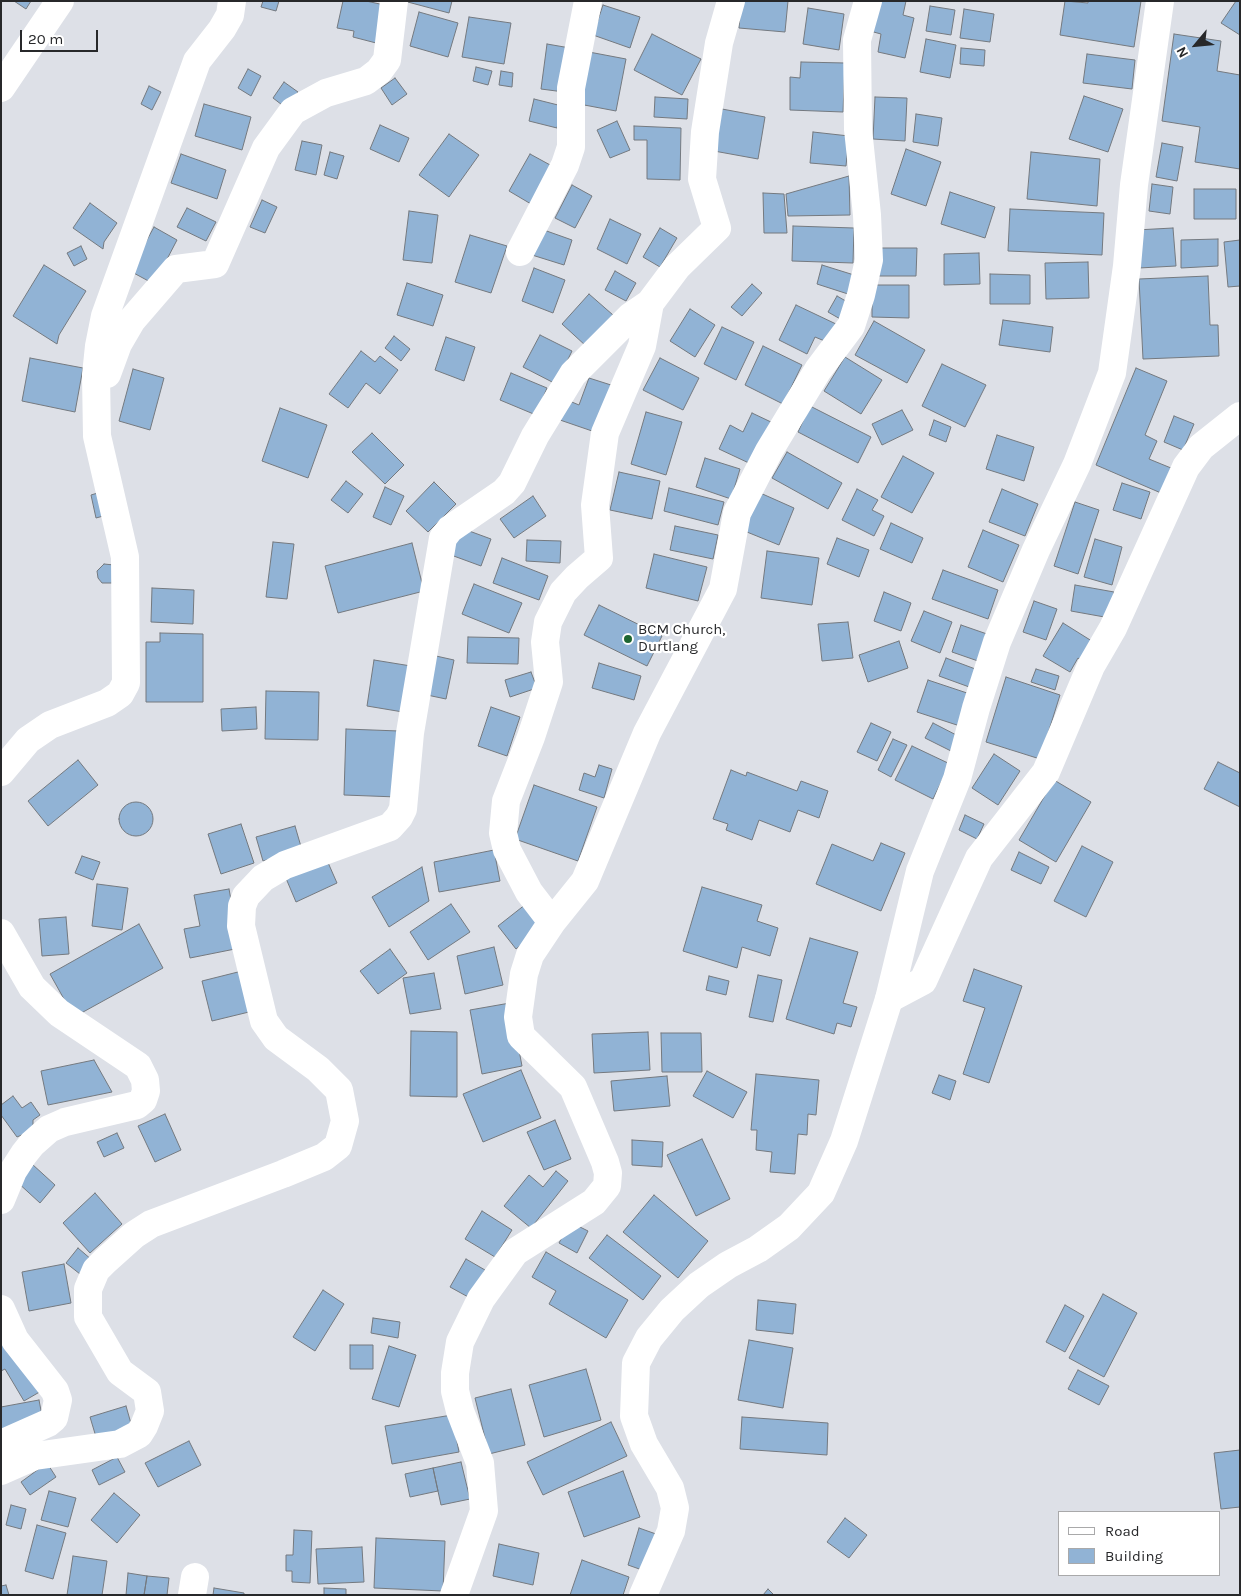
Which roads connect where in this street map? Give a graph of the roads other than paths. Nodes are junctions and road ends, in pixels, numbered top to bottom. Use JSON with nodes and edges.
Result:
{"nodes":[{"id":1,"x":60,"y":1,"type":"edge"},
{"id":2,"x":232,"y":1,"type":"edge"},
{"id":3,"x":394,"y":1,"type":"edge"},
{"id":4,"x":588,"y":1,"type":"edge"},
{"id":5,"x":731,"y":1,"type":"edge"},
{"id":6,"x":868,"y":1,"type":"edge"},
{"id":7,"x":1160,"y":1,"type":"edge"},
{"id":8,"x":1,"y":88,"type":"edge"},
{"id":9,"x":520,"y":252,"type":"dead end"},
{"id":10,"x":650,"y":303,"type":"junction"},
{"id":11,"x":96,"y":414,"type":"junction"},
{"id":12,"x":1240,"y":416,"type":"edge"},
{"id":13,"x":1,"y":772,"type":"edge"},
{"id":14,"x":552,"y":922,"type":"junction"},
{"id":15,"x":1,"y":932,"type":"edge"},
{"id":16,"x":888,"y":999,"type":"junction"},
{"id":17,"x":1,"y":1200,"type":"edge"},
{"id":18,"x":1,"y":1309,"type":"edge"},
{"id":19,"x":1,"y":1444,"type":"edge"},
{"id":20,"x":1,"y":1471,"type":"edge"},
{"id":21,"x":454,"y":1595,"type":"edge"},
{"id":22,"x":643,"y":1595,"type":"edge"}],
"edges":[{"from":1,"to":8,"type":"main road"},
{"from":2,"to":11,"type":"main road"},
{"from":3,"to":11,"type":"main road"},
{"from":4,"to":9,"type":"main road"},
{"from":5,"to":10,"type":"main road"},
{"from":6,"to":14,"type":"main road"},
{"from":7,"to":16,"type":"main road"},
{"from":10,"to":14,"type":"main road"},
{"from":10,"to":20,"type":"main road"},
{"from":11,"to":13,"type":"main road"},
{"from":12,"to":16,"type":"main road"},
{"from":14,"to":21,"type":"main road"},
{"from":15,"to":17,"type":"main road"},
{"from":16,"to":22,"type":"main road"},
{"from":18,"to":19,"type":"main road"}]}
